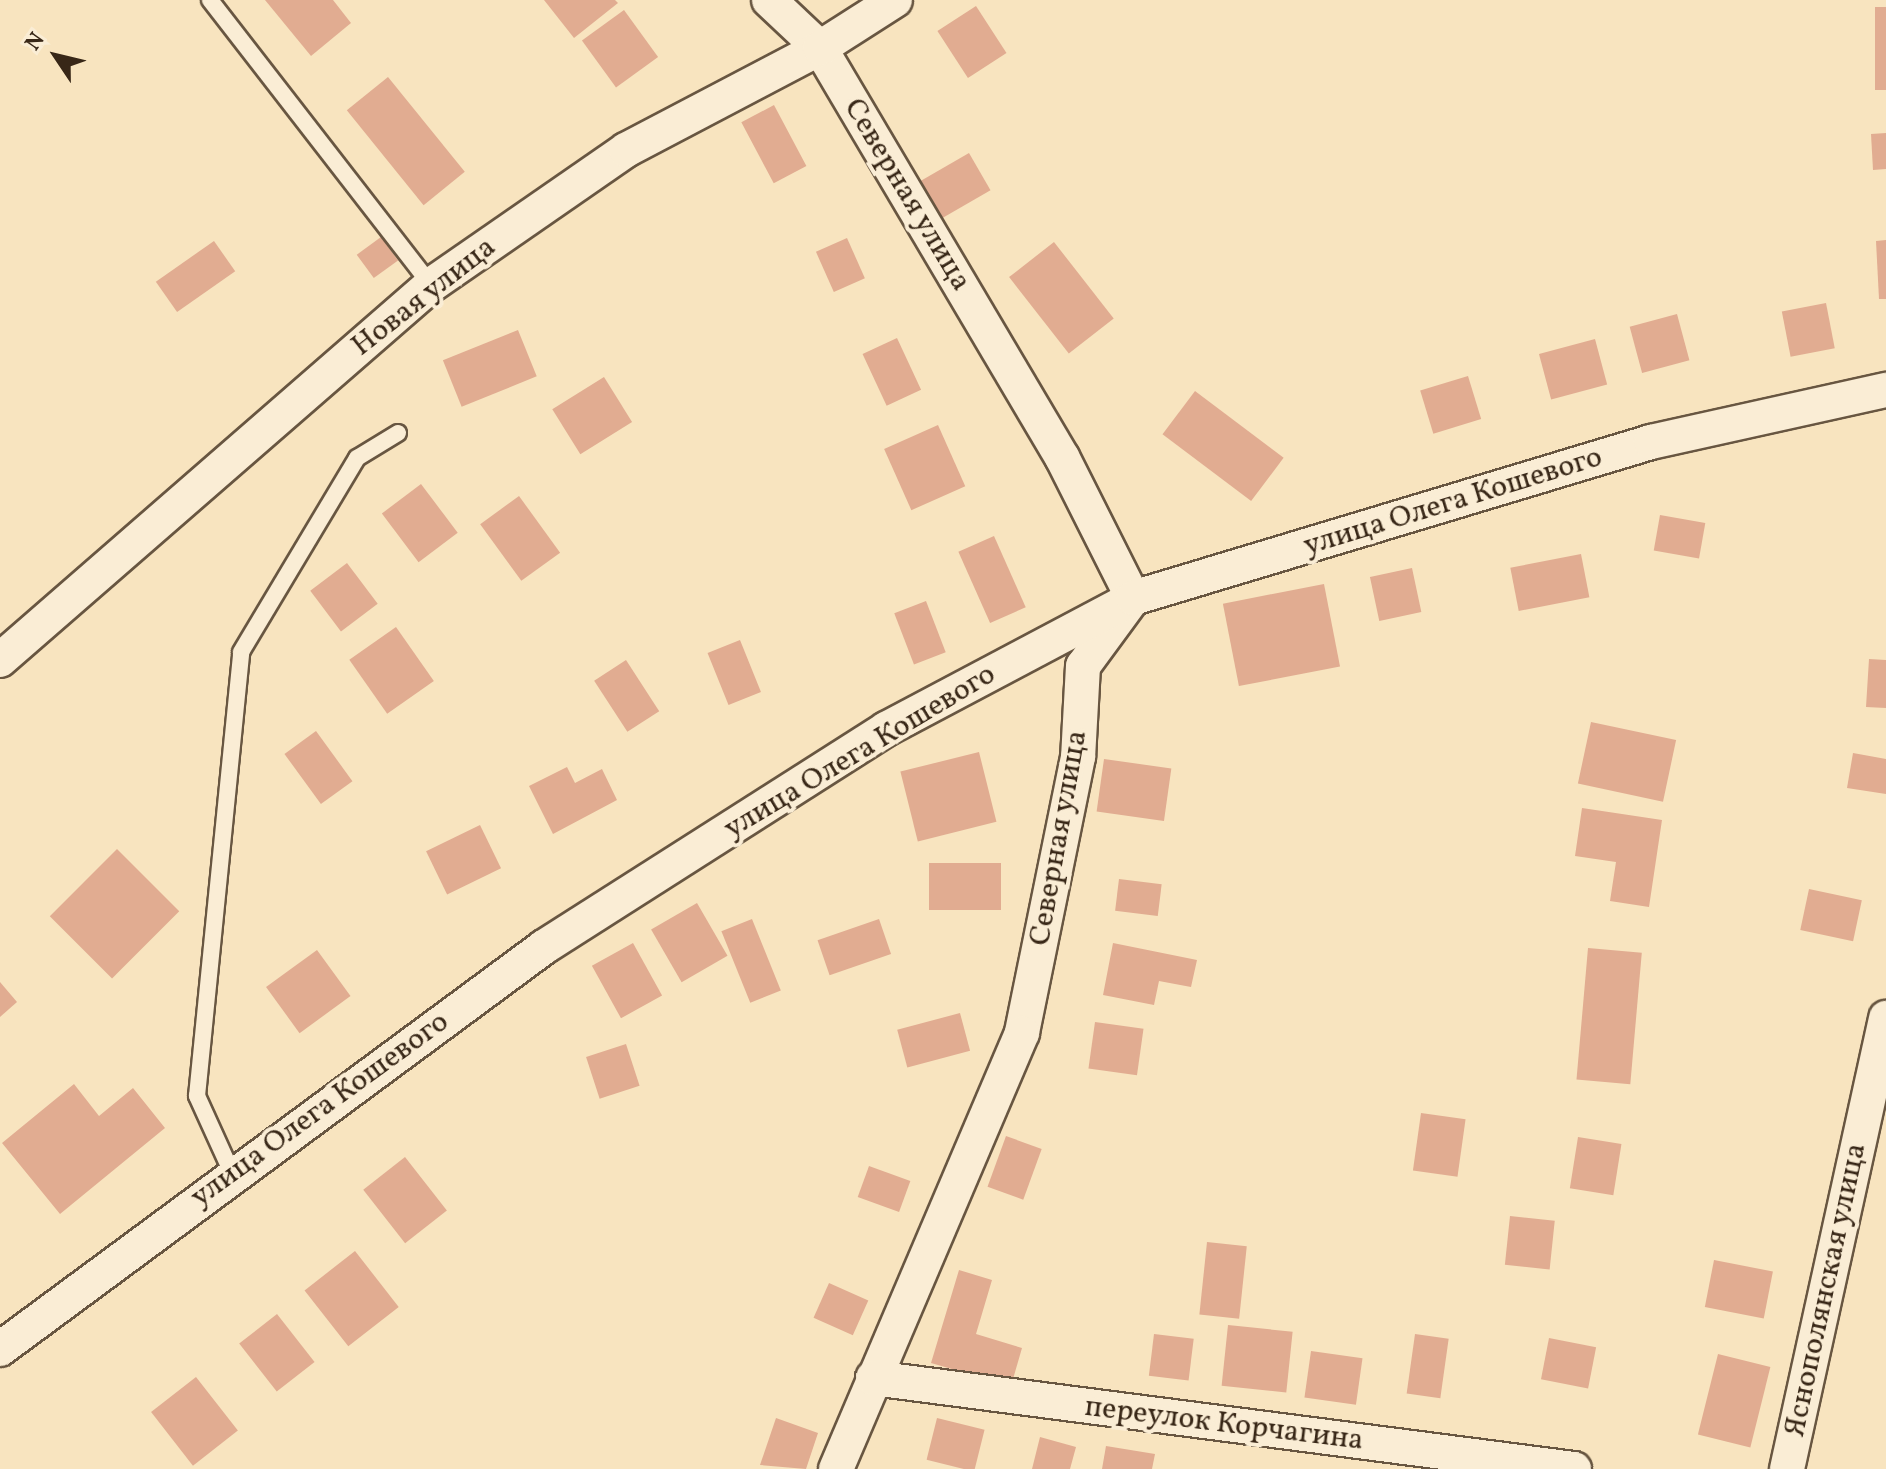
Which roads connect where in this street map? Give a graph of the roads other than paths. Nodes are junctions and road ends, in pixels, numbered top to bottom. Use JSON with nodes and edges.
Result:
{"nodes":[{"id":1,"x":210,"y":0,"type":"edge"},
{"id":2,"x":769,"y":0,"type":"edge"},
{"id":3,"x":895,"y":0,"type":"edge"},
{"id":4,"x":820,"y":48,"type":"junction"},
{"id":5,"x":431,"y":285,"type":"junction"},
{"id":6,"x":1886,"y":390,"type":"edge"},
{"id":7,"x":398,"y":433,"type":"dead end"},
{"id":8,"x":1133,"y":598,"type":"junction"},
{"id":9,"x":0,"y":660,"type":"edge"},
{"id":10,"x":1886,"y":1018,"type":"edge"},
{"id":11,"x":232,"y":1173,"type":"junction"},
{"id":12,"x":0,"y":1349,"type":"edge"},
{"id":13,"x":873,"y":1378,"type":"junction"},
{"id":14,"x":836,"y":1469,"type":"edge"},
{"id":15,"x":1574,"y":1469,"type":"edge"},
{"id":16,"x":1787,"y":1469,"type":"edge"}],
"edges":[{"from":1,"to":5,"type":"lane"},
{"from":2,"to":4,"type":"street","name":"Северная улица"},
{"from":3,"to":4,"type":"street","name":"Новая улица"},
{"from":4,"to":5,"type":"street","name":"Новая улица"},
{"from":4,"to":8,"type":"street","name":"Северная улица"},
{"from":5,"to":9,"type":"street","name":"Новая улица"},
{"from":6,"to":8,"type":"street","name":"улица Олега Кошевого"},
{"from":7,"to":11,"type":"lane"},
{"from":8,"to":11,"type":"street","name":"улица Олега Кошевого"},
{"from":8,"to":13,"type":"street","name":"Северная улица"},
{"from":10,"to":16,"type":"street","name":"Яснополянская улица"},
{"from":11,"to":12,"type":"street","name":"улица Олега Кошевого"},
{"from":13,"to":14,"type":"street","name":"Северная улица"},
{"from":13,"to":15,"type":"street","name":"переулок Корчагина"}]}
